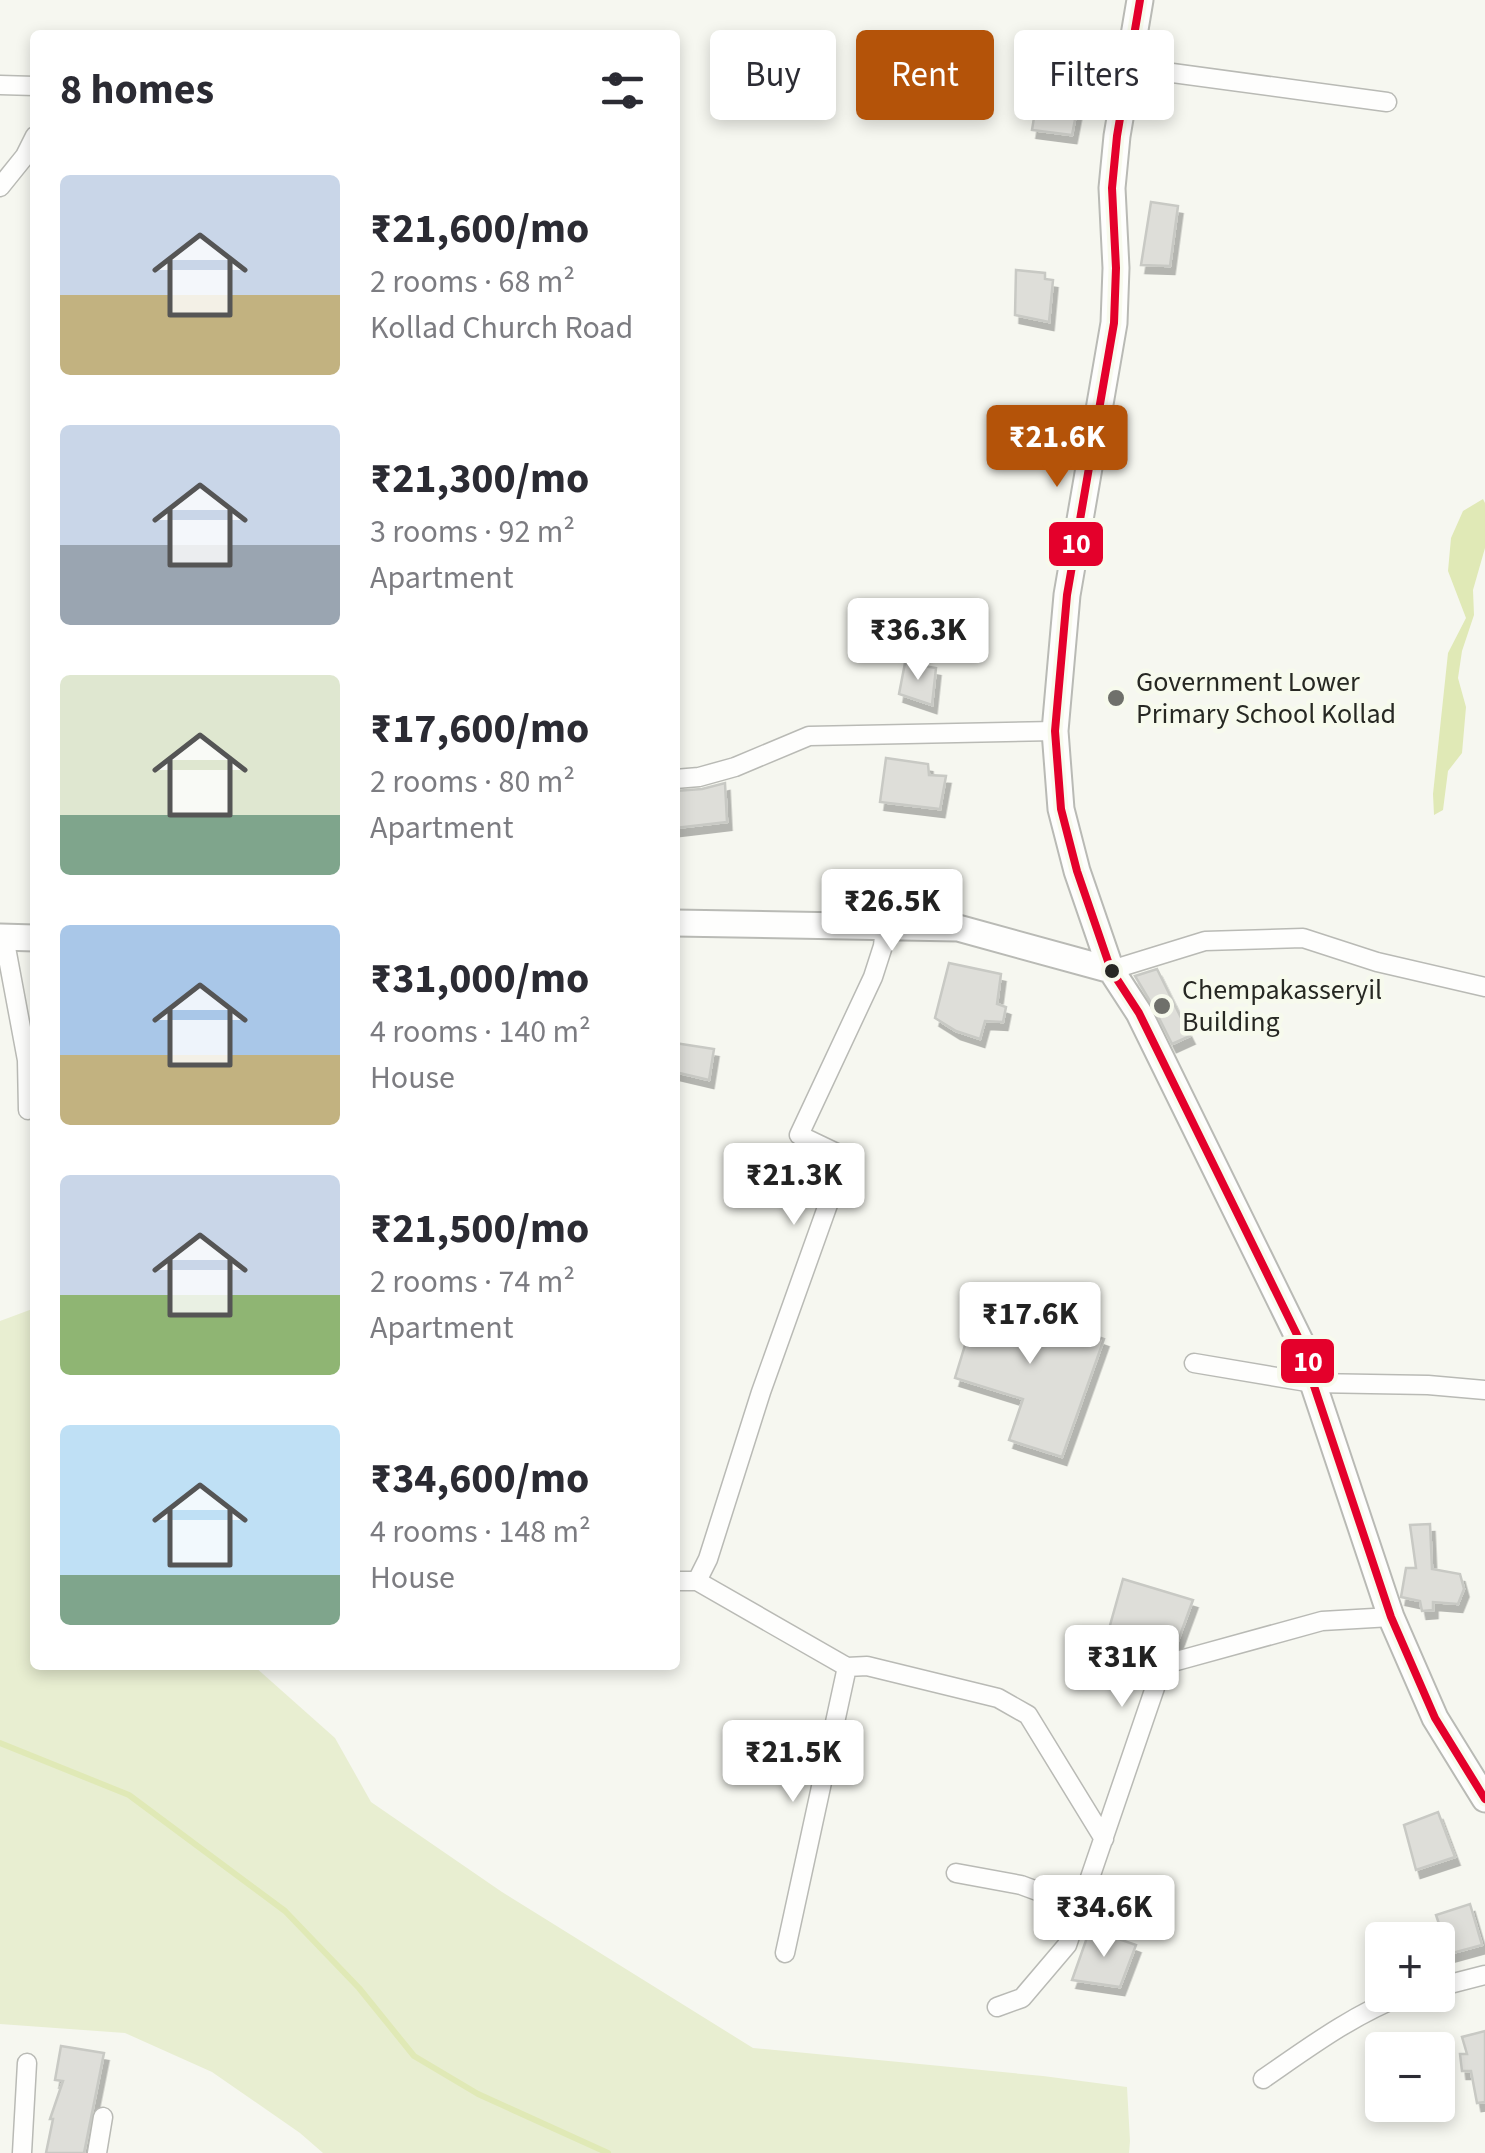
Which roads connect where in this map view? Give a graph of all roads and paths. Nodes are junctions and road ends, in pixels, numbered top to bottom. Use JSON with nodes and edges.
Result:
{"nodes":[{"id":1,"x":1140,"y":0,"type":"edge"},
{"id":2,"x":1135,"y":30,"type":"edge"},
{"id":3,"x":1174,"y":72,"type":"edge"},
{"id":4,"x":0,"y":85,"type":"edge"},
{"id":5,"x":30,"y":86,"type":"edge"},
{"id":6,"x":1388,"y":102,"type":"dead end"},
{"id":7,"x":1121,"y":120,"type":"edge"},
{"id":8,"x":30,"y":146,"type":"edge"},
{"id":9,"x":0,"y":188,"type":"edge"},
{"id":10,"x":1055,"y":731,"type":"junction"},
{"id":11,"x":680,"y":779,"type":"edge"},
{"id":12,"x":680,"y":924,"type":"edge"},
{"id":13,"x":885,"y":927,"type":"junction"},
{"id":14,"x":2,"y":937,"type":"edge"},
{"id":15,"x":30,"y":938,"type":"edge"},
{"id":16,"x":1111,"y":970,"type":"junction"},
{"id":17,"x":1485,"y":987,"type":"edge"},
{"id":18,"x":28,"y":1110,"type":"dead end"},
{"id":19,"x":1194,"y":1362,"type":"dead end"},
{"id":20,"x":1313,"y":1384,"type":"junction"},
{"id":21,"x":1485,"y":1390,"type":"edge"},
{"id":22,"x":680,"y":1581,"type":"edge"},
{"id":23,"x":697,"y":1581,"type":"junction"},
{"id":24,"x":1391,"y":1616,"type":"junction"},
{"id":25,"x":847,"y":1666,"type":"junction"},
{"id":26,"x":1485,"y":1799,"type":"edge"},
{"id":27,"x":1104,"y":1839,"type":"junction"},
{"id":28,"x":956,"y":1873,"type":"dead end"},
{"id":29,"x":1078,"y":1913,"type":"junction"},
{"id":30,"x":785,"y":1953,"type":"dead end"},
{"id":31,"x":1485,"y":1975,"type":"edge"},
{"id":32,"x":1455,"y":1983,"type":"edge"},
{"id":33,"x":997,"y":2007,"type":"dead end"},
{"id":34,"x":1366,"y":2012,"type":"edge"},
{"id":35,"x":27,"y":2063,"type":"dead end"},
{"id":36,"x":1263,"y":2079,"type":"dead end"},
{"id":37,"x":103,"y":2117,"type":"dead end"},
{"id":38,"x":22,"y":2153,"type":"edge"},
{"id":39,"x":97,"y":2153,"type":"edge"}],
"edges":[{"from":1,"to":2,"type":"main road"},
{"from":3,"to":6,"type":"street"},
{"from":4,"to":5,"type":"street"},
{"from":7,"to":10,"type":"main road"},
{"from":8,"to":9,"type":"street"},
{"from":10,"to":11,"type":"street"},
{"from":10,"to":16,"type":"main road"},
{"from":12,"to":13,"type":"main road"},
{"from":13,"to":16,"type":"main road"},
{"from":13,"to":23,"type":"street"},
{"from":14,"to":15,"type":"main road"},
{"from":14,"to":18,"type":"street"},
{"from":16,"to":17,"type":"street"},
{"from":16,"to":20,"type":"main road"},
{"from":19,"to":20,"type":"street"},
{"from":20,"to":21,"type":"street"},
{"from":20,"to":24,"type":"main road"},
{"from":22,"to":23,"type":"street"},
{"from":23,"to":25,"type":"street"},
{"from":24,"to":26,"type":"main road"},
{"from":24,"to":27,"type":"street"},
{"from":25,"to":27,"type":"street"},
{"from":25,"to":30,"type":"street"},
{"from":27,"to":29,"type":"street"},
{"from":28,"to":29,"type":"street"},
{"from":29,"to":33,"type":"street"},
{"from":31,"to":32,"type":"street"},
{"from":34,"to":36,"type":"street"},
{"from":35,"to":38,"type":"street"},
{"from":37,"to":39,"type":"street"}]}
